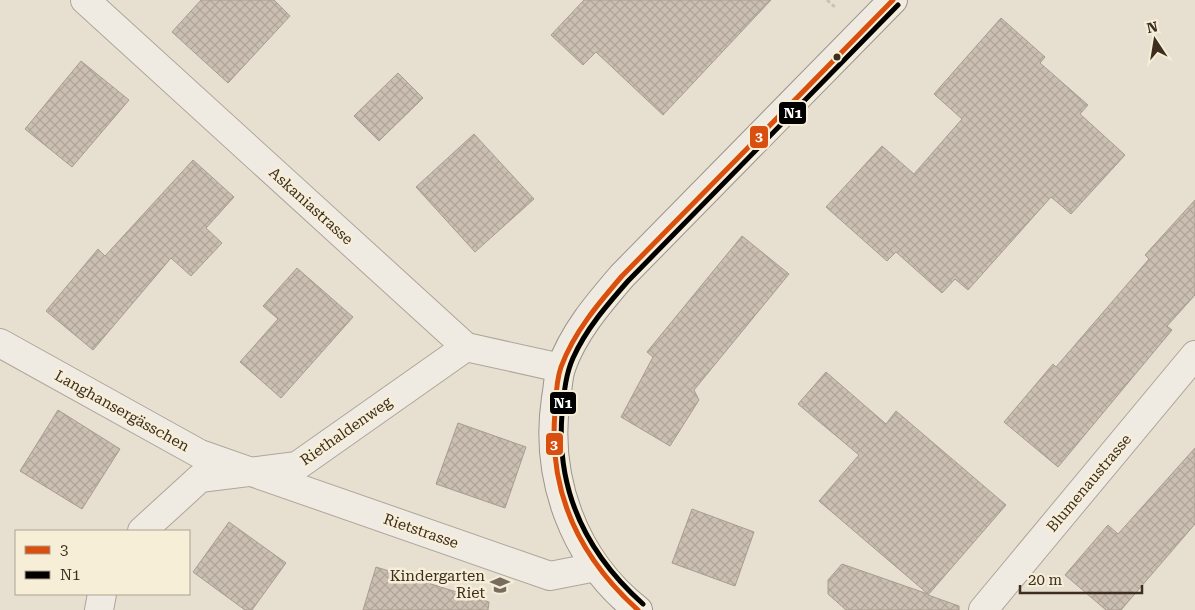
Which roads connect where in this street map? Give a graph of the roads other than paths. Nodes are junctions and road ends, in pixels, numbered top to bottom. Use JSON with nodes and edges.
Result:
{"nodes":[{"id":1,"x":85,"y":0,"type":"edge"},
{"id":2,"x":893,"y":0,"type":"edge"},
{"id":3,"x":0,"y":343,"type":"edge"},
{"id":4,"x":466,"y":346,"type":"junction"},
{"id":5,"x":1195,"y":355,"type":"edge"},
{"id":6,"x":561,"y":368,"type":"junction"},
{"id":7,"x":248,"y":472,"type":"junction"},
{"id":8,"x":143,"y":530,"type":"edge"},
{"id":9,"x":596,"y":568,"type":"junction"},
{"id":10,"x":102,"y":595,"type":"edge"},
{"id":11,"x":99,"y":610,"type":"edge"},
{"id":12,"x":638,"y":610,"type":"edge"},
{"id":13,"x":983,"y":610,"type":"edge"}],
"edges":[{"from":1,"to":4,"type":"street","name":"Askaniastrasse"},
{"from":2,"to":6,"type":"street"},
{"from":3,"to":7,"type":"street","name":"Langhansergässchen"},
{"from":4,"to":6,"type":"street","name":"Askaniastrasse"},
{"from":4,"to":7,"type":"street","name":"Riethaldenweg"},
{"from":5,"to":13,"type":"street","name":"Blumenaustrasse"},
{"from":6,"to":9,"type":"street"},
{"from":7,"to":8,"type":"street","name":"Riethaldenweg"},
{"from":7,"to":9,"type":"street","name":"Rietstrasse"},
{"from":9,"to":12,"type":"street"},
{"from":10,"to":11,"type":"street"}]}
